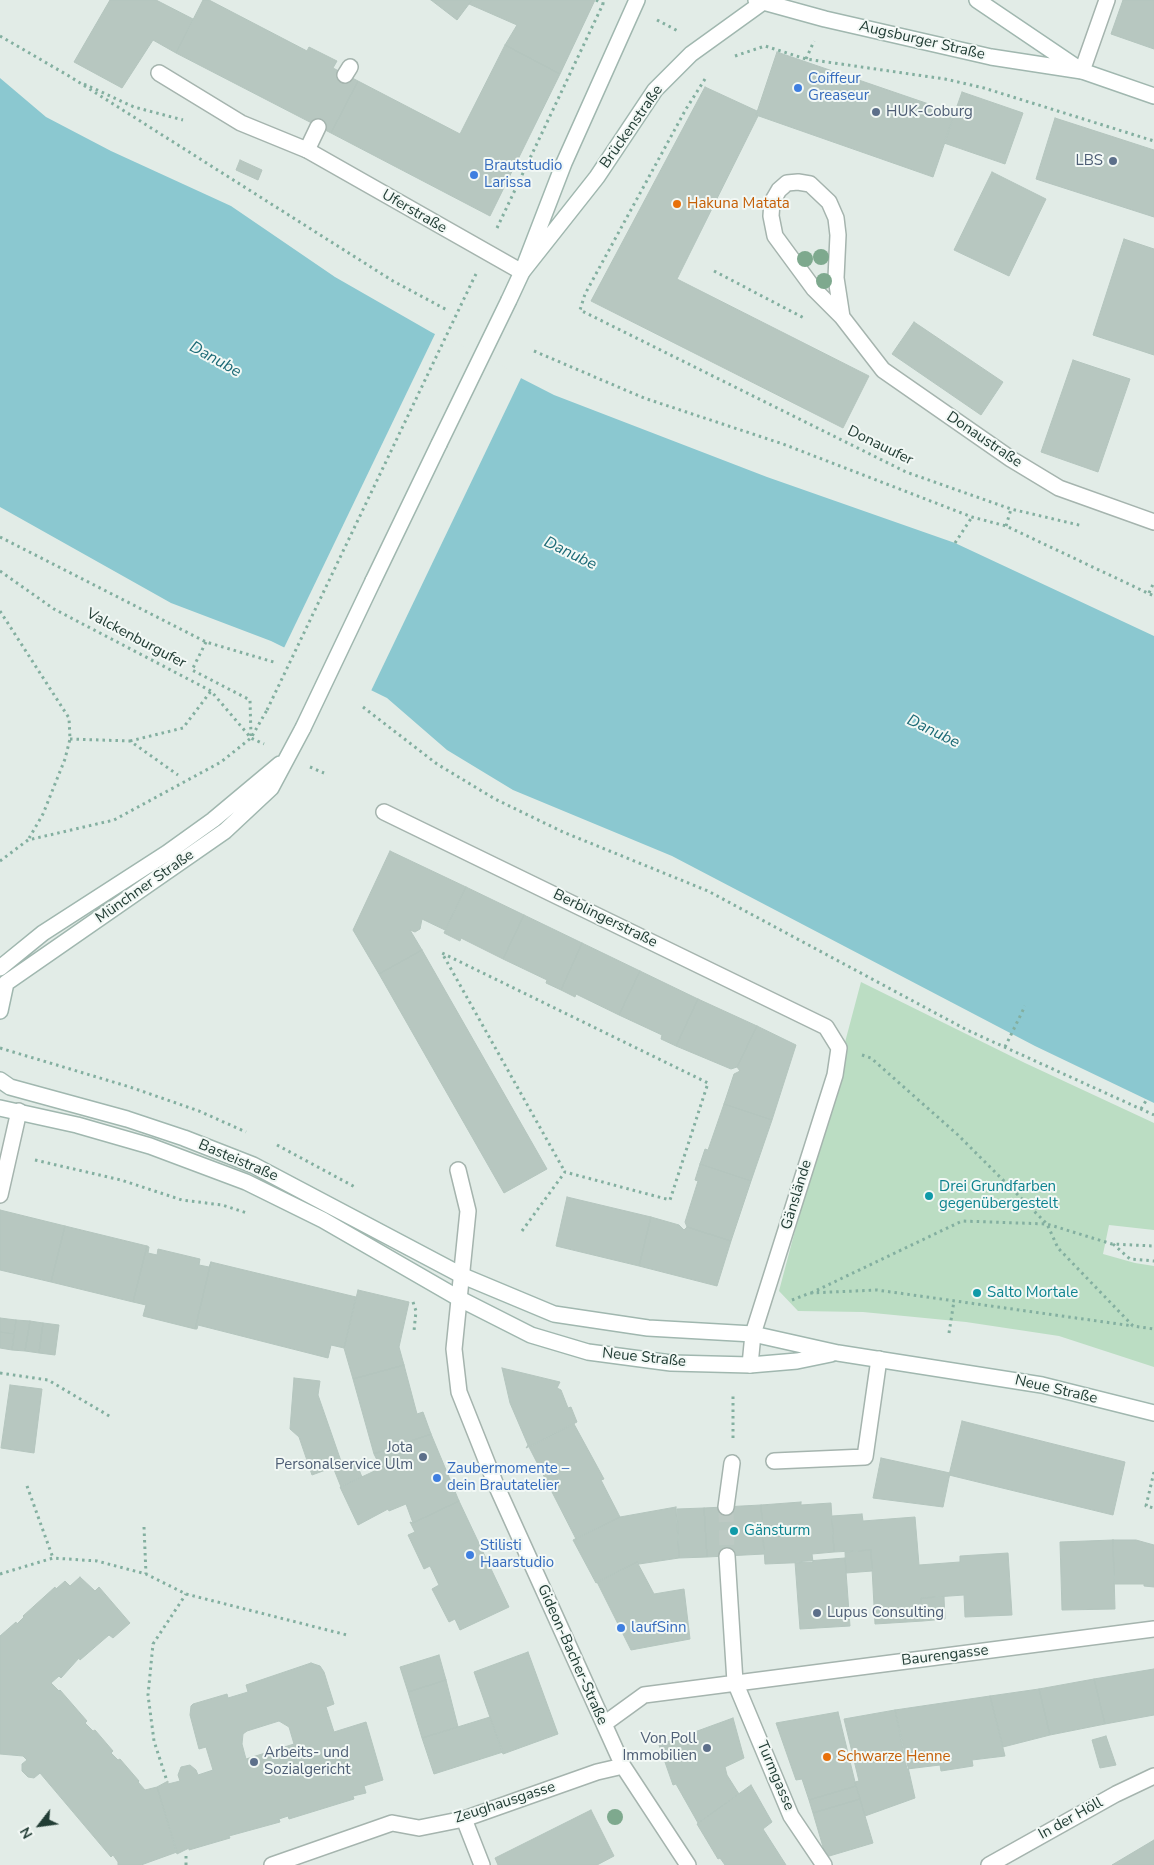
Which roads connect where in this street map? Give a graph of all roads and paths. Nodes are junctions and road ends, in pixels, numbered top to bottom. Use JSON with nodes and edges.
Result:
{"nodes":[{"id":1,"x":596,"y":0,"type":"edge"},
{"id":2,"x":977,"y":0,"type":"edge"},
{"id":3,"x":1107,"y":0,"type":"edge"},
{"id":4,"x":761,"y":1,"type":"edge"},
{"id":5,"x":603,"y":2,"type":"edge"},
{"id":6,"x":635,"y":4,"type":"edge"},
{"id":7,"x":0,"y":36,"type":"edge"},
{"id":8,"x":704,"y":44,"type":"junction"},
{"id":9,"x":1082,"y":71,"type":"junction"},
{"id":10,"x":159,"y":72,"type":"dead end"},
{"id":11,"x":69,"y":76,"type":"junction"},
{"id":12,"x":706,"y":77,"type":"dead end"},
{"id":13,"x":1154,"y":96,"type":"edge"},
{"id":14,"x":187,"y":121,"type":"dead end"},
{"id":15,"x":318,"y":127,"type":"dead end"},
{"id":16,"x":1154,"y":141,"type":"edge"},
{"id":17,"x":307,"y":150,"type":"junction"},
{"id":18,"x":486,"y":253,"type":"junction"},
{"id":19,"x":522,"y":272,"type":"junction"},
{"id":20,"x":714,"y":272,"type":"dead end"},
{"id":21,"x":472,"y":282,"type":"dead end"},
{"id":22,"x":447,"y":310,"type":"dead end"},
{"id":23,"x":842,"y":317,"type":"junction"},
{"id":24,"x":807,"y":320,"type":"dead end"},
{"id":25,"x":534,"y":351,"type":"dead end"},
{"id":26,"x":972,"y":516,"type":"junction"},
{"id":27,"x":1154,"y":522,"type":"edge"},
{"id":28,"x":1006,"y":526,"type":"junction"},
{"id":29,"x":0,"y":538,"type":"edge"},
{"id":30,"x":955,"y":543,"type":"dead end"},
{"id":31,"x":0,"y":571,"type":"edge"},
{"id":32,"x":1154,"y":582,"type":"edge"},
{"id":33,"x":1149,"y":593,"type":"junction"},
{"id":34,"x":1154,"y":596,"type":"edge"},
{"id":35,"x":0,"y":611,"type":"edge"},
{"id":36,"x":206,"y":642,"type":"junction"},
{"id":37,"x":277,"y":663,"type":"dead end"},
{"id":38,"x":211,"y":691,"type":"junction"},
{"id":39,"x":363,"y":707,"type":"dead end"},
{"id":40,"x":303,"y":728,"type":"joint"},
{"id":41,"x":251,"y":738,"type":"junction"},
{"id":42,"x":70,"y":739,"type":"junction"},
{"id":43,"x":130,"y":741,"type":"junction"},
{"id":44,"x":288,"y":756,"type":"junction"},
{"id":45,"x":178,"y":775,"type":"dead end"},
{"id":46,"x":384,"y":812,"type":"dead end"},
{"id":47,"x":28,"y":840,"type":"junction"},
{"id":48,"x":0,"y":861,"type":"edge"},
{"id":49,"x":0,"y":968,"type":"edge"},
{"id":50,"x":1026,"y":1006,"type":"dead end"},
{"id":51,"x":0,"y":1011,"type":"edge"},
{"id":52,"x":1006,"y":1047,"type":"junction"},
{"id":53,"x":839,"y":1048,"type":"junction"},
{"id":54,"x":0,"y":1080,"type":"edge"},
{"id":55,"x":1147,"y":1099,"type":"dead end"},
{"id":56,"x":0,"y":1108,"type":"edge"},
{"id":57,"x":1141,"y":1109,"type":"junction"},
{"id":58,"x":19,"y":1111,"type":"junction"},
{"id":59,"x":1154,"y":1115,"type":"edge"},
{"id":60,"x":9,"y":1154,"type":"junction"},
{"id":61,"x":458,"y":1170,"type":"dead end"},
{"id":62,"x":565,"y":1172,"type":"junction"},
{"id":63,"x":0,"y":1195,"type":"edge"},
{"id":64,"x":251,"y":1215,"type":"dead end"},
{"id":65,"x":1047,"y":1224,"type":"junction"},
{"id":66,"x":522,"y":1231,"type":"dead end"},
{"id":67,"x":1112,"y":1244,"type":"junction"},
{"id":68,"x":1154,"y":1246,"type":"edge"},
{"id":69,"x":1154,"y":1261,"type":"edge"},
{"id":70,"x":463,"y":1276,"type":"junction"},
{"id":71,"x":810,"y":1294,"type":"junction"},
{"id":72,"x":408,"y":1297,"type":"dead end"},
{"id":73,"x":460,"y":1299,"type":"junction"},
{"id":74,"x":954,"y":1301,"type":"junction"},
{"id":75,"x":761,"y":1310,"type":"junction"},
{"id":76,"x":1133,"y":1326,"type":"junction"},
{"id":77,"x":1154,"y":1329,"type":"edge"},
{"id":78,"x":414,"y":1331,"type":"dead end"},
{"id":79,"x":753,"y":1334,"type":"junction"},
{"id":80,"x":950,"y":1334,"type":"dead end"},
{"id":81,"x":838,"y":1353,"type":"junction"},
{"id":82,"x":879,"y":1359,"type":"junction"},
{"id":83,"x":750,"y":1365,"type":"junction"},
{"id":84,"x":0,"y":1372,"type":"edge"},
{"id":85,"x":733,"y":1394,"type":"dead end"},
{"id":86,"x":1154,"y":1413,"type":"edge"},
{"id":87,"x":111,"y":1417,"type":"dead end"},
{"id":88,"x":733,"y":1435,"type":"dead end"},
{"id":89,"x":774,"y":1461,"type":"dead end"},
{"id":90,"x":732,"y":1463,"type":"dead end"},
{"id":91,"x":1154,"y":1472,"type":"edge"},
{"id":92,"x":27,"y":1486,"type":"dead end"},
{"id":93,"x":726,"y":1507,"type":"tunnel mouth"},
{"id":94,"x":1154,"y":1508,"type":"edge"},
{"id":95,"x":144,"y":1527,"type":"dead end"},
{"id":96,"x":727,"y":1556,"type":"tunnel mouth"},
{"id":97,"x":53,"y":1558,"type":"junction"},
{"id":98,"x":0,"y":1572,"type":"edge"},
{"id":99,"x":146,"y":1574,"type":"junction"},
{"id":100,"x":186,"y":1594,"type":"junction"},
{"id":101,"x":1154,"y":1629,"type":"edge"},
{"id":102,"x":347,"y":1634,"type":"dead end"},
{"id":103,"x":735,"y":1682,"type":"junction"},
{"id":104,"x":604,"y":1724,"type":"junction"},
{"id":105,"x":623,"y":1766,"type":"junction"},
{"id":106,"x":1154,"y":1776,"type":"edge"},
{"id":107,"x":166,"y":1778,"type":"dead end"},
{"id":108,"x":464,"y":1819,"type":"junction"},
{"id":109,"x":186,"y":1853,"type":"dead end"},
{"id":110,"x":186,"y":1865,"type":"edge"},
{"id":111,"x":272,"y":1865,"type":"edge"},
{"id":112,"x":482,"y":1865,"type":"edge"},
{"id":113,"x":688,"y":1865,"type":"edge"},
{"id":114,"x":824,"y":1865,"type":"edge"},
{"id":115,"x":989,"y":1865,"type":"edge"}],
"edges":[{"from":1,"to":5,"type":"path"},
{"from":2,"to":9,"type":"street","name":"Augsburger Straße"},
{"from":3,"to":9,"type":"street"},
{"from":4,"to":8,"type":"street","name":"Brückenstraße"},
{"from":4,"to":9,"type":"street","name":"Augsburger Straße"},
{"from":5,"to":18,"type":"path"},
{"from":6,"to":8,"type":"path"},
{"from":6,"to":19,"type":"street","name":"Brückenstraße"},
{"from":7,"to":11,"type":"path"},
{"from":8,"to":16,"type":"path"},
{"from":8,"to":19,"type":"street","name":"Brückenstraße"},
{"from":9,"to":13,"type":"street","name":"Augsburger Straße"},
{"from":10,"to":17,"type":"street","name":"Uferstraße"},
{"from":11,"to":14,"type":"path"},
{"from":11,"to":22,"type":"path"},
{"from":12,"to":28,"type":"path","name":"Donauufer"},
{"from":15,"to":17,"type":"street"},
{"from":17,"to":18,"type":"street","name":"Uferstraße"},
{"from":18,"to":19,"type":"street","name":"Uferstraße"},
{"from":19,"to":40,"type":"street","name":"Brückenstraße","bridge":true},
{"from":20,"to":24,"type":"path"},
{"from":21,"to":41,"type":"path","bridge":true},
{"from":23,"to":23,"type":"street","name":"Donaustraße"},
{"from":23,"to":27,"type":"street","name":"Donaustraße"},
{"from":25,"to":26,"type":"path"},
{"from":26,"to":28,"type":"path"},
{"from":26,"to":30,"type":"path"},
{"from":28,"to":33,"type":"path"},
{"from":29,"to":36,"type":"path"},
{"from":31,"to":38,"type":"path","name":"Valckenburgufer"},
{"from":32,"to":33,"type":"path"},
{"from":33,"to":34,"type":"path"},
{"from":35,"to":42,"type":"path"},
{"from":36,"to":37,"type":"path"},
{"from":36,"to":41,"type":"path"},
{"from":38,"to":41,"type":"path","name":"Valckenburgufer"},
{"from":38,"to":43,"type":"path"},
{"from":39,"to":52,"type":"path"},
{"from":40,"to":44,"type":"street","name":"Münchner Straße"},
{"from":41,"to":47,"type":"path"},
{"from":42,"to":43,"type":"path"},
{"from":42,"to":47,"type":"path"},
{"from":43,"to":45,"type":"path"},
{"from":44,"to":49,"type":"street","name":"Münchner Straße"},
{"from":44,"to":51,"type":"street","name":"Münchner Straße"},
{"from":46,"to":53,"type":"street","name":"Berblingerstraße"},
{"from":47,"to":48,"type":"path"},
{"from":50,"to":52,"type":"path"},
{"from":52,"to":57,"type":"path"},
{"from":53,"to":65,"type":"path"},
{"from":53,"to":75,"type":"street","name":"Gänslände"},
{"from":54,"to":70,"type":"street","name":"Basteistraße"},
{"from":55,"to":57,"type":"path"},
{"from":56,"to":58,"type":"street","name":"Basteistraße"},
{"from":57,"to":59,"type":"path"},
{"from":58,"to":60,"type":"street"},
{"from":58,"to":73,"type":"street","name":"Basteistraße"},
{"from":60,"to":63,"type":"street"},
{"from":60,"to":64,"type":"path"},
{"from":61,"to":70,"type":"street","name":"Gideon-Bacher-Straße"},
{"from":62,"to":62,"type":"path"},
{"from":62,"to":66,"type":"path"},
{"from":65,"to":67,"type":"path"},
{"from":65,"to":71,"type":"path"},
{"from":65,"to":76,"type":"path"},
{"from":67,"to":68,"type":"path"},
{"from":67,"to":69,"type":"path"},
{"from":70,"to":73,"type":"street","name":"Gideon-Bacher-Straße"},
{"from":70,"to":79,"type":"street","name":"Neue Straße"},
{"from":71,"to":74,"type":"path"},
{"from":71,"to":75,"type":"path"},
{"from":72,"to":78,"type":"path"},
{"from":73,"to":83,"type":"street","name":"Neue Straße"},
{"from":73,"to":104,"type":"street","name":"Gideon-Bacher-Straße"},
{"from":74,"to":76,"type":"path"},
{"from":74,"to":80,"type":"path"},
{"from":75,"to":79,"type":"street","name":"Gänslände"},
{"from":76,"to":77,"type":"path"},
{"from":79,"to":81,"type":"street","name":"Neue Straße"},
{"from":79,"to":83,"type":"street","name":"Gänslände"},
{"from":81,"to":82,"type":"street","name":"Neue Straße"},
{"from":81,"to":83,"type":"street","name":"Neue Straße"},
{"from":82,"to":86,"type":"street","name":"Neue Straße"},
{"from":82,"to":89,"type":"street"},
{"from":84,"to":87,"type":"path"},
{"from":85,"to":88,"type":"path"},
{"from":90,"to":93,"type":"street"},
{"from":91,"to":94,"type":"path"},
{"from":92,"to":97,"type":"path"},
{"from":95,"to":99,"type":"path"},
{"from":96,"to":103,"type":"street"},
{"from":97,"to":98,"type":"path"},
{"from":97,"to":99,"type":"path"},
{"from":99,"to":100,"type":"path"},
{"from":100,"to":102,"type":"path"},
{"from":100,"to":107,"type":"path"},
{"from":101,"to":103,"type":"street","name":"Baurengasse"},
{"from":103,"to":104,"type":"street"},
{"from":103,"to":114,"type":"street","name":"Turmgasse"},
{"from":104,"to":105,"type":"street","name":"Gideon-Bacher-Straße"},
{"from":105,"to":108,"type":"street","name":"Zeughausgasse"},
{"from":105,"to":113,"type":"street","name":"Gideon-Bacher-Straße"},
{"from":106,"to":115,"type":"street","name":"In der Höll"},
{"from":108,"to":111,"type":"street","name":"Zeughausgasse"},
{"from":108,"to":112,"type":"street"},
{"from":109,"to":110,"type":"path"}]}
